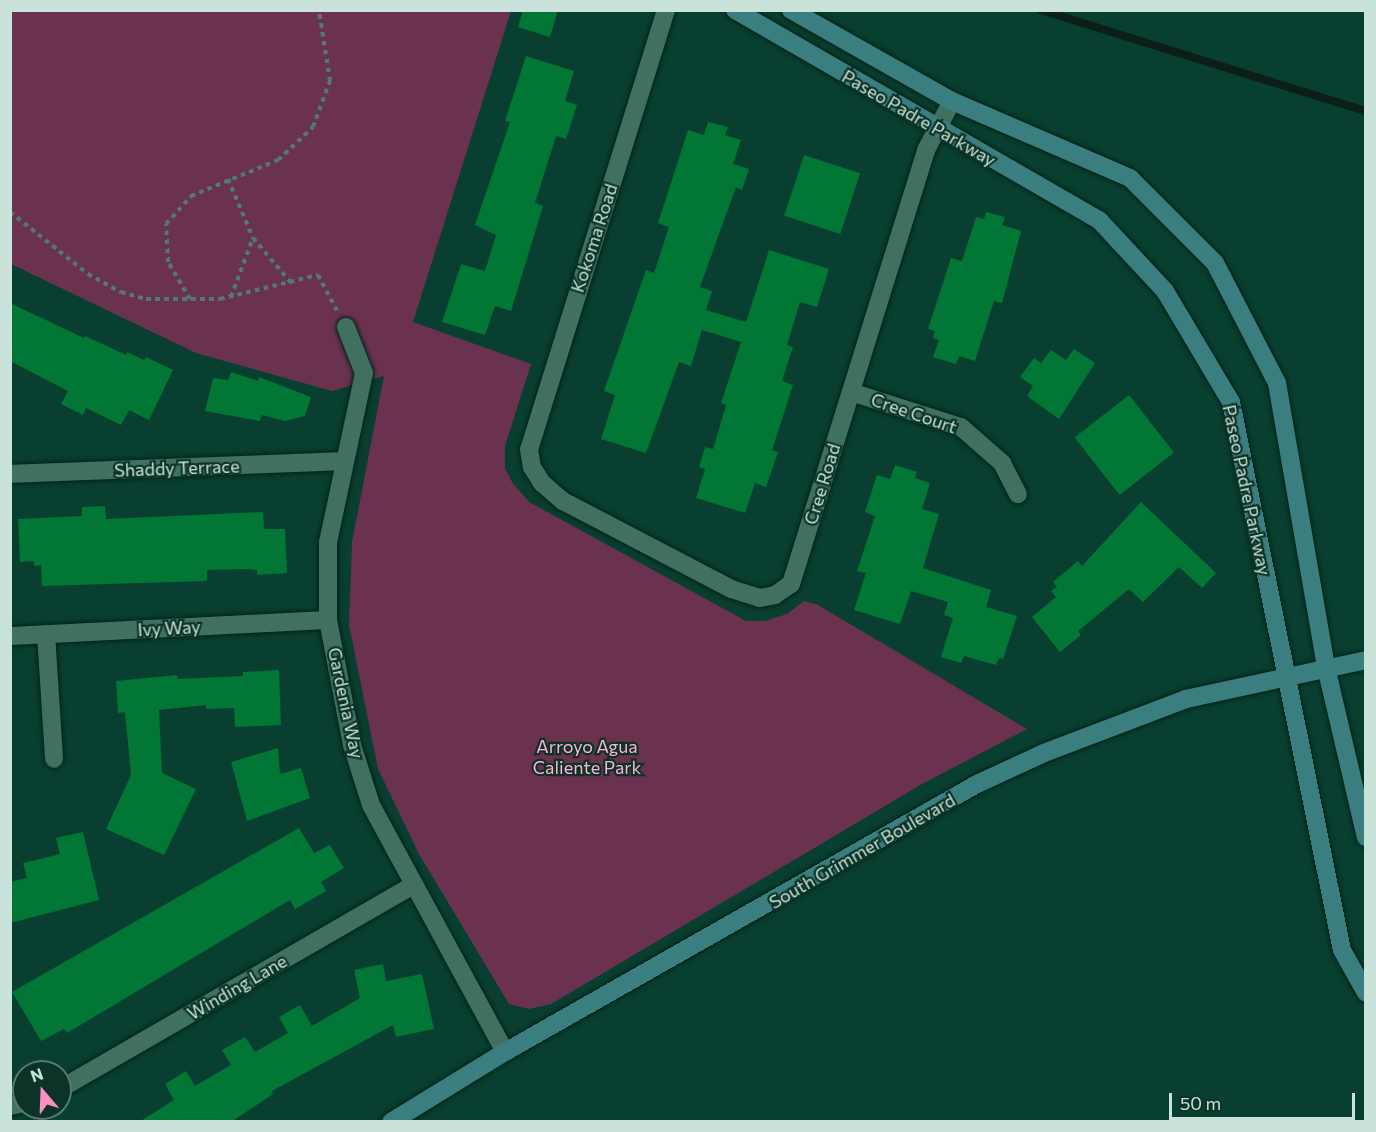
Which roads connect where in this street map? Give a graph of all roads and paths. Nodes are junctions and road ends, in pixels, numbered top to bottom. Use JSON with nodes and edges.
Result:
{"nodes":[{"id":1,"x":319,"y":10,"type":"edge"},
{"id":2,"x":666,"y":10,"type":"edge"},
{"id":3,"x":735,"y":10,"type":"edge"},
{"id":4,"x":791,"y":10,"type":"edge"},
{"id":5,"x":952,"y":101,"type":"junction"},
{"id":6,"x":939,"y":130,"type":"junction"},
{"id":7,"x":228,"y":179,"type":"junction"},
{"id":8,"x":10,"y":212,"type":"edge"},
{"id":9,"x":253,"y":238,"type":"junction"},
{"id":10,"x":292,"y":284,"type":"junction"},
{"id":11,"x":231,"y":297,"type":"junction"},
{"id":12,"x":191,"y":300,"type":"junction"},
{"id":13,"x":346,"y":327,"type":"joint"},
{"id":14,"x":851,"y":392,"type":"junction"},
{"id":15,"x":344,"y":461,"type":"junction"},
{"id":16,"x":532,"y":467,"type":"joint"},
{"id":17,"x":10,"y":474,"type":"edge"},
{"id":18,"x":1018,"y":494,"type":"dead end"},
{"id":19,"x":328,"y":620,"type":"junction"},
{"id":20,"x":46,"y":634,"type":"junction"},
{"id":21,"x":10,"y":636,"type":"edge"},
{"id":22,"x":1365,"y":660,"type":"edge"},
{"id":23,"x":1326,"y":667,"type":"junction"},
{"id":24,"x":1284,"y":675,"type":"junction"},
{"id":25,"x":54,"y":759,"type":"dead end"},
{"id":26,"x":1365,"y":837,"type":"edge"},
{"id":27,"x":414,"y":885,"type":"junction"},
{"id":28,"x":1365,"y":993,"type":"edge"},
{"id":29,"x":505,"y":1052,"type":"junction"},
{"id":30,"x":72,"y":1082,"type":"edge"},
{"id":31,"x":391,"y":1122,"type":"edge"}],
"edges":[{"from":1,"to":7,"type":"path"},
{"from":2,"to":16,"type":"street","name":"Kokoma Road"},
{"from":3,"to":6,"type":"main road","name":"Paseo Padre Parkway"},
{"from":4,"to":5,"type":"main road","name":"Paseo Padre Parkway"},
{"from":5,"to":6,"type":"street","name":"Cree Road"},
{"from":5,"to":23,"type":"main road","name":"Paseo Padre Parkway"},
{"from":6,"to":14,"type":"street","name":"Cree Road"},
{"from":6,"to":24,"type":"main road","name":"Paseo Padre Parkway"},
{"from":7,"to":9,"type":"path"},
{"from":7,"to":12,"type":"path"},
{"from":8,"to":12,"type":"path"},
{"from":9,"to":10,"type":"path"},
{"from":9,"to":11,"type":"path"},
{"from":10,"to":11,"type":"path"},
{"from":10,"to":13,"type":"path"},
{"from":11,"to":12,"type":"path"},
{"from":13,"to":15,"type":"street","name":"Gardenia Way"},
{"from":14,"to":16,"type":"street","name":"Cree Road"},
{"from":14,"to":18,"type":"street","name":"Cree Court"},
{"from":15,"to":17,"type":"street","name":"Shaddy Terrace"},
{"from":15,"to":19,"type":"street","name":"Gardenia Way"},
{"from":19,"to":20,"type":"street","name":"Ivy Way"},
{"from":19,"to":27,"type":"street","name":"Gardenia Way"},
{"from":20,"to":21,"type":"street","name":"Ivy Way"},
{"from":20,"to":25,"type":"street"},
{"from":22,"to":23,"type":"main road","name":"South Grimmer Boulevard"},
{"from":23,"to":24,"type":"main road","name":"South Grimmer Boulevard"},
{"from":23,"to":26,"type":"main road","name":"Paseo Padre Parkway"},
{"from":24,"to":28,"type":"main road","name":"Paseo Padre Parkway"},
{"from":24,"to":29,"type":"main road","name":"South Grimmer Boulevard"},
{"from":27,"to":29,"type":"street","name":"Gardenia Way"},
{"from":27,"to":30,"type":"street","name":"Winding Lane"},
{"from":29,"to":31,"type":"main road","name":"South Grimmer Boulevard"}]}
